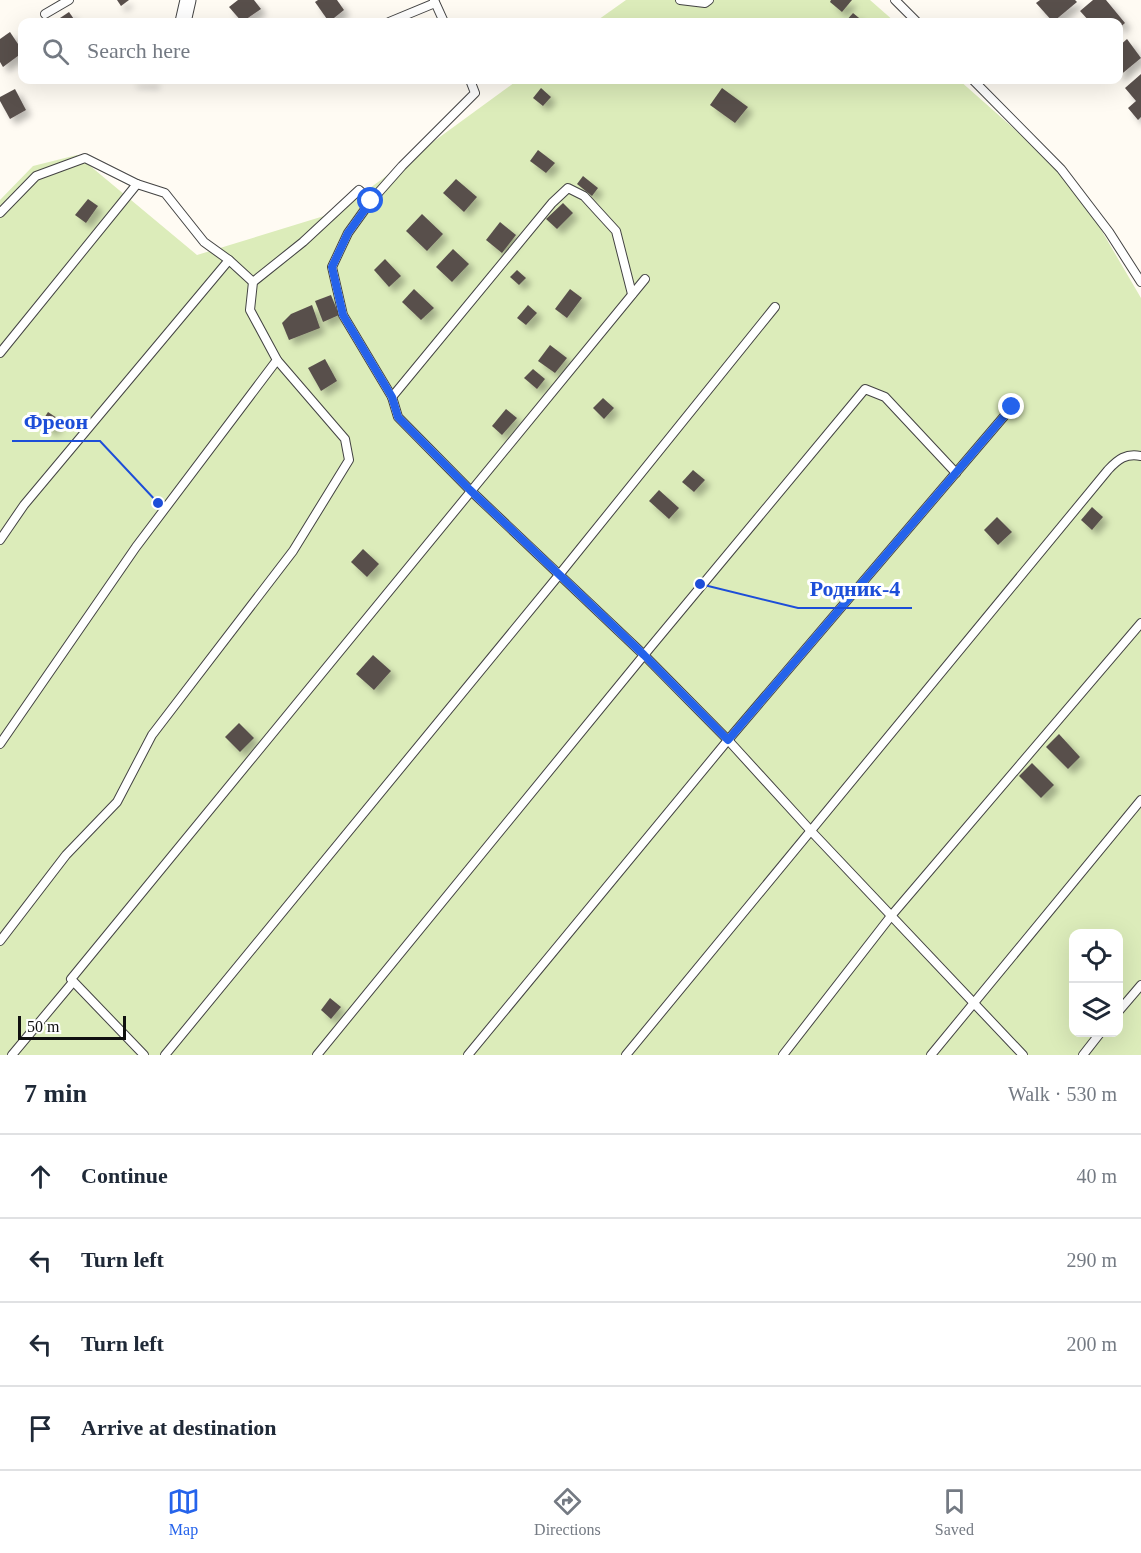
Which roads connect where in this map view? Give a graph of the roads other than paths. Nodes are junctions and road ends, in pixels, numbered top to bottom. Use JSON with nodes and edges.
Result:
{"nodes":[{"id":1,"x":69,"y":0,"type":"edge"},
{"id":2,"x":188,"y":0,"type":"edge"},
{"id":3,"x":680,"y":0,"type":"edge"},
{"id":4,"x":709,"y":0,"type":"edge"},
{"id":5,"x":896,"y":0,"type":"edge"},
{"id":6,"x":434,"y":2,"type":"edge"},
{"id":7,"x":45,"y":14,"type":"dead end"},
{"id":8,"x":184,"y":18,"type":"edge"},
{"id":9,"x":398,"y":18,"type":"edge"},
{"id":10,"x":442,"y":18,"type":"edge"},
{"id":11,"x":913,"y":18,"type":"edge"},
{"id":12,"x":472,"y":84,"type":"edge"},
{"id":13,"x":977,"y":84,"type":"edge"},
{"id":14,"x":137,"y":184,"type":"junction"},
{"id":15,"x":371,"y":201,"type":"junction"},
{"id":16,"x":0,"y":213,"type":"edge"},
{"id":17,"x":229,"y":260,"type":"junction"},
{"id":18,"x":645,"y":279,"type":"dead end"},
{"id":19,"x":253,"y":282,"type":"junction"},
{"id":20,"x":1141,"y":282,"type":"edge"},
{"id":21,"x":632,"y":294,"type":"junction"},
{"id":22,"x":775,"y":307,"type":"dead end"},
{"id":23,"x":0,"y":353,"type":"edge"},
{"id":24,"x":277,"y":360,"type":"junction"},
{"id":25,"x":392,"y":397,"type":"junction"},
{"id":26,"x":1012,"y":407,"type":"dead end"},
{"id":27,"x":1141,"y":456,"type":"edge"},
{"id":28,"x":956,"y":473,"type":"junction"},
{"id":29,"x":470,"y":490,"type":"junction"},
{"id":30,"x":0,"y":540,"type":"edge"},
{"id":31,"x":559,"y":575,"type":"junction"},
{"id":32,"x":1141,"y":623,"type":"edge"},
{"id":33,"x":644,"y":655,"type":"junction"},
{"id":34,"x":728,"y":740,"type":"junction"},
{"id":35,"x":0,"y":744,"type":"edge"},
{"id":36,"x":1141,"y":800,"type":"edge"},
{"id":37,"x":811,"y":831,"type":"junction"},
{"id":38,"x":891,"y":916,"type":"junction"},
{"id":39,"x":0,"y":941,"type":"edge"},
{"id":40,"x":73,"y":982,"type":"junction"},
{"id":41,"x":1141,"y":985,"type":"edge"},
{"id":42,"x":973,"y":1003,"type":"junction"},
{"id":43,"x":1123,"y":1007,"type":"edge"},
{"id":44,"x":1097,"y":1037,"type":"edge"},
{"id":45,"x":12,"y":1055,"type":"edge"},
{"id":46,"x":144,"y":1055,"type":"edge"},
{"id":47,"x":165,"y":1055,"type":"edge"},
{"id":48,"x":317,"y":1055,"type":"edge"},
{"id":49,"x":468,"y":1055,"type":"edge"},
{"id":50,"x":626,"y":1055,"type":"edge"},
{"id":51,"x":783,"y":1055,"type":"edge"},
{"id":52,"x":931,"y":1055,"type":"edge"},
{"id":53,"x":1023,"y":1055,"type":"edge"},
{"id":54,"x":1083,"y":1055,"type":"edge"}],
"edges":[{"from":1,"to":7,"type":"lane"},
{"from":2,"to":8,"type":"street"},
{"from":3,"to":4,"type":"lane"},
{"from":5,"to":11,"type":"lane"},
{"from":6,"to":9,"type":"lane"},
{"from":6,"to":10,"type":"lane"},
{"from":12,"to":15,"type":"lane"},
{"from":13,"to":20,"type":"lane"},
{"from":14,"to":16,"type":"lane"},
{"from":14,"to":17,"type":"lane"},
{"from":14,"to":23,"type":"lane"},
{"from":15,"to":19,"type":"lane"},
{"from":15,"to":25,"type":"lane"},
{"from":17,"to":19,"type":"lane"},
{"from":17,"to":30,"type":"lane"},
{"from":18,"to":21,"type":"lane"},
{"from":19,"to":24,"type":"lane"},
{"from":21,"to":25,"type":"lane"},
{"from":21,"to":29,"type":"lane"},
{"from":22,"to":31,"type":"lane"},
{"from":24,"to":35,"type":"lane"},
{"from":24,"to":39,"type":"lane"},
{"from":25,"to":29,"type":"lane"},
{"from":26,"to":28,"type":"lane"},
{"from":27,"to":37,"type":"lane"},
{"from":28,"to":33,"type":"lane"},
{"from":28,"to":34,"type":"lane"},
{"from":29,"to":31,"type":"lane"},
{"from":29,"to":40,"type":"lane"},
{"from":31,"to":33,"type":"lane"},
{"from":31,"to":47,"type":"lane"},
{"from":32,"to":38,"type":"lane"},
{"from":33,"to":34,"type":"lane"},
{"from":33,"to":48,"type":"lane"},
{"from":34,"to":37,"type":"lane"},
{"from":34,"to":49,"type":"lane"},
{"from":36,"to":42,"type":"lane"},
{"from":37,"to":38,"type":"lane"},
{"from":37,"to":50,"type":"lane"},
{"from":38,"to":42,"type":"lane"},
{"from":38,"to":51,"type":"lane"},
{"from":40,"to":45,"type":"lane"},
{"from":40,"to":46,"type":"lane"},
{"from":41,"to":43,"type":"lane"},
{"from":42,"to":52,"type":"lane"},
{"from":42,"to":53,"type":"lane"},
{"from":44,"to":54,"type":"lane"}]}
